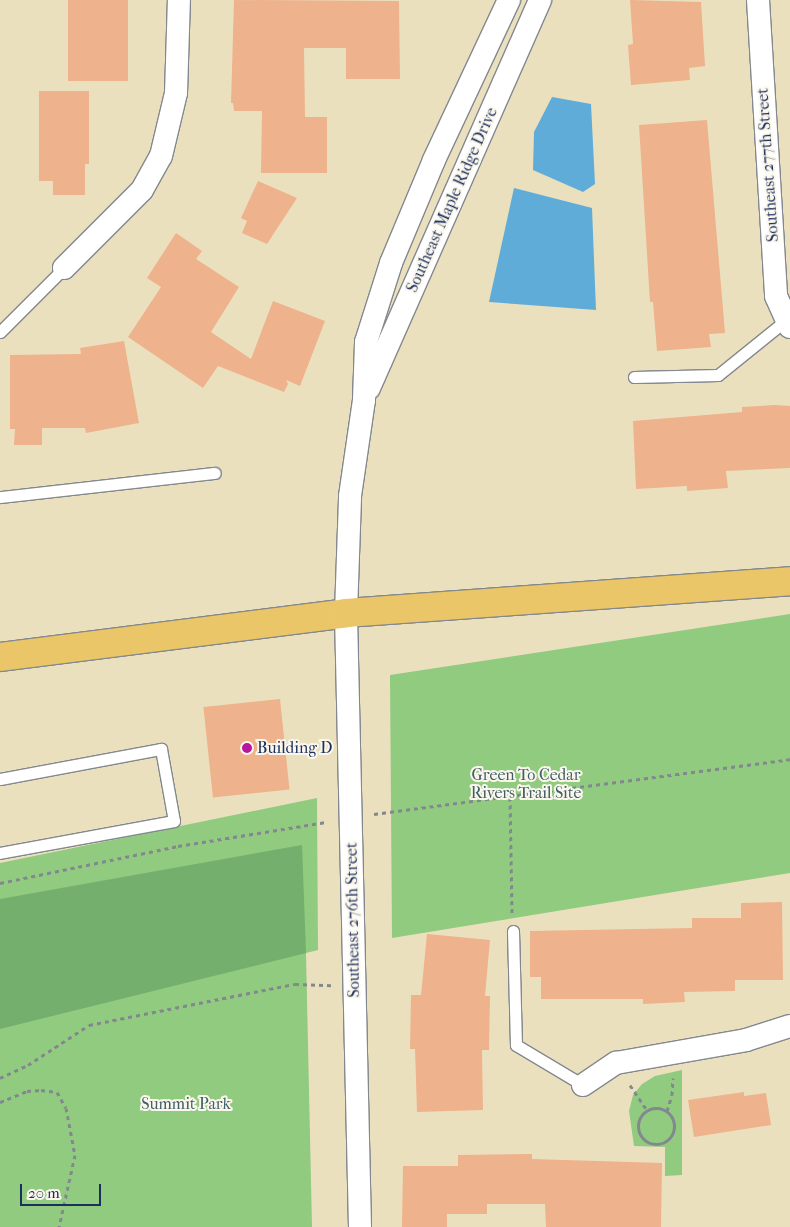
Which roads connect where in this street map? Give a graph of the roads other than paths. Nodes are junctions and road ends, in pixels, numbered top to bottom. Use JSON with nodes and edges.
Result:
{"nodes":[{"id":1,"x":179,"y":0,"type":"edge"},
{"id":2,"x":509,"y":0,"type":"edge"},
{"id":3,"x":540,"y":0,"type":"edge"},
{"id":4,"x":758,"y":0,"type":"edge"},
{"id":5,"x":64,"y":268,"type":"joint"},
{"id":6,"x":787,"y":324,"type":"edge"},
{"id":7,"x":0,"y":332,"type":"edge"},
{"id":8,"x":634,"y":377,"type":"dead end"},
{"id":9,"x":364,"y":400,"type":"junction"},
{"id":10,"x":215,"y":473,"type":"dead end"},
{"id":11,"x":0,"y":497,"type":"edge"},
{"id":12,"x":790,"y":581,"type":"edge"},
{"id":13,"x":346,"y":613,"type":"junction"},
{"id":14,"x":0,"y":657,"type":"edge"},
{"id":15,"x":0,"y":779,"type":"edge"},
{"id":16,"x":0,"y":853,"type":"edge"},
{"id":17,"x":512,"y":931,"type":"road end"},
{"id":18,"x":790,"y":1026,"type":"edge"},
{"id":19,"x":583,"y":1085,"type":"joint"},
{"id":20,"x":360,"y":1227,"type":"edge"}],
"edges":[{"from":1,"to":5,"type":"street"},
{"from":2,"to":9,"type":"street","name":"Southeast Maple Ridge Drive"},
{"from":3,"to":9,"type":"street","name":"Southeast Maple Ridge Drive"},
{"from":4,"to":6,"type":"street","name":"Southeast 277th Street"},
{"from":5,"to":7,"type":"lane"},
{"from":6,"to":8,"type":"lane"},
{"from":9,"to":13,"type":"street","name":"Southeast Maple Ridge Drive"},
{"from":10,"to":11,"type":"lane"},
{"from":12,"to":13,"type":"main road"},
{"from":13,"to":14,"type":"main road"},
{"from":13,"to":20,"type":"street","name":"Southeast 276th Street"},
{"from":15,"to":16,"type":"lane"},
{"from":17,"to":19,"type":"lane"},
{"from":18,"to":19,"type":"street"}]}
